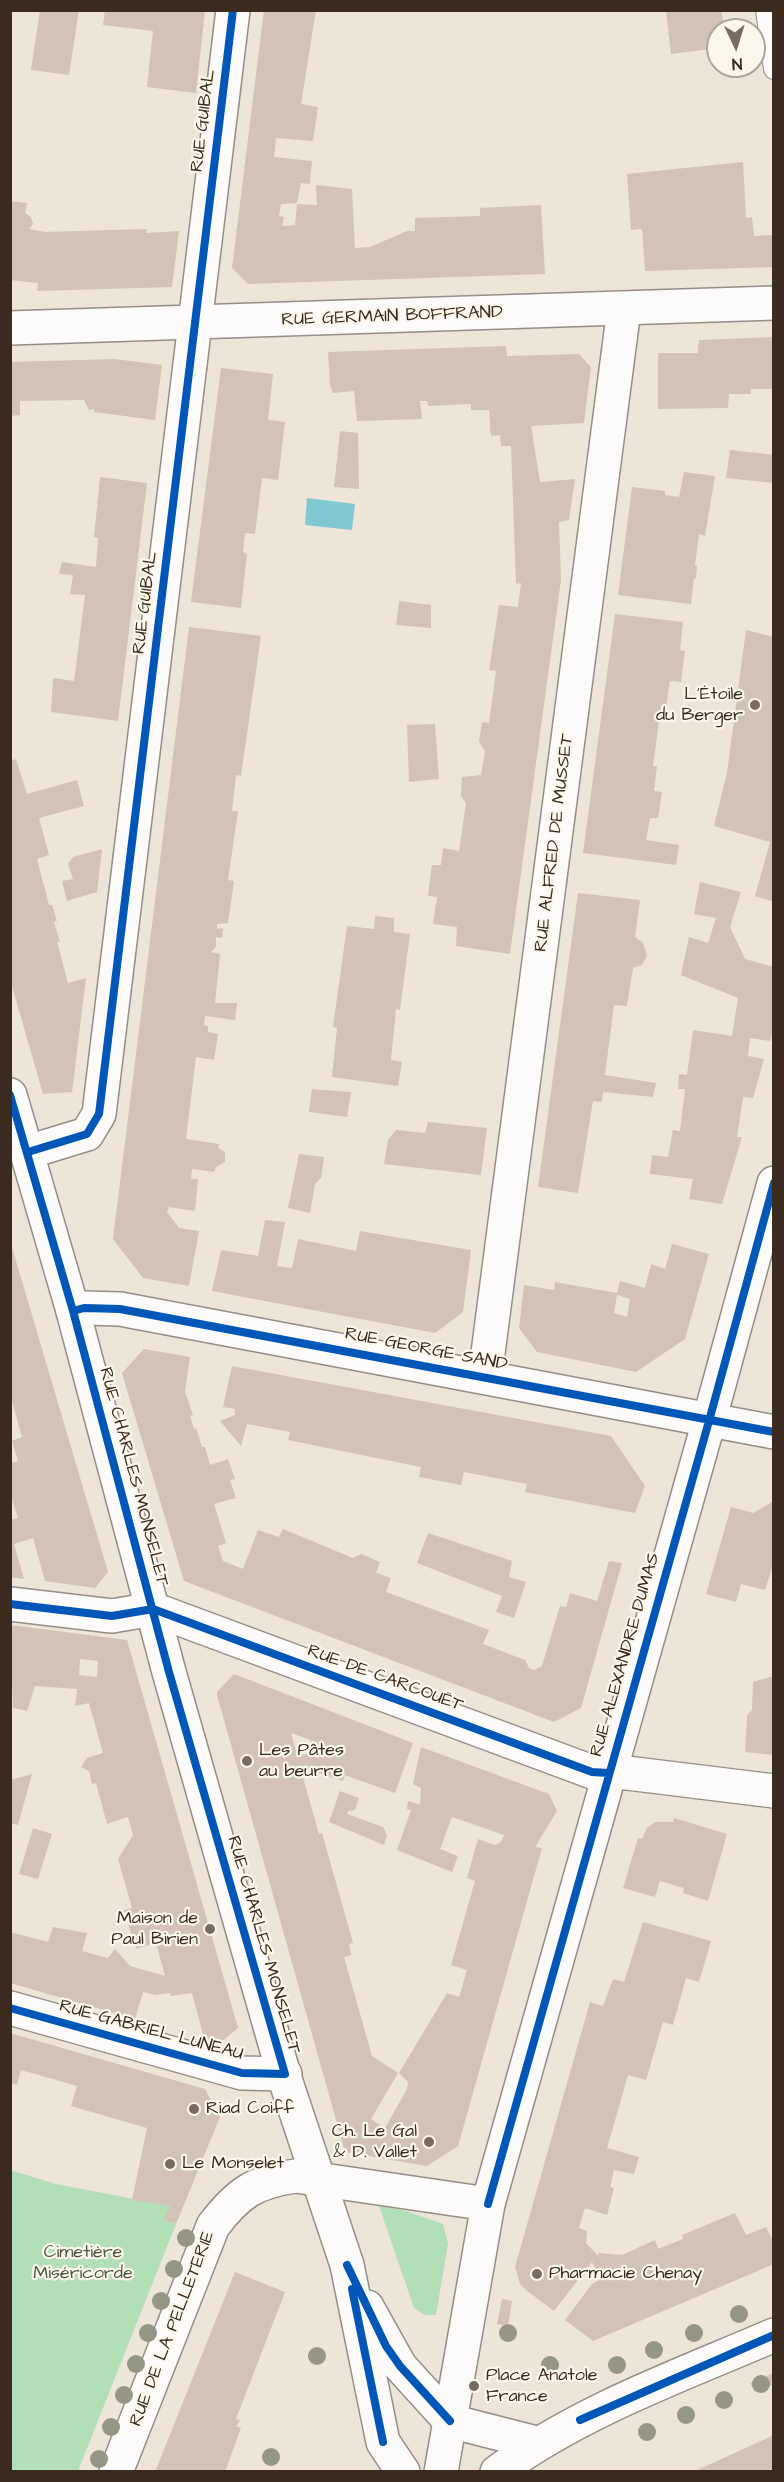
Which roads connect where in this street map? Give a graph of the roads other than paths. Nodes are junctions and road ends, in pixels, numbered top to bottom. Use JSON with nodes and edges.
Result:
{"nodes":[{"id":1,"x":233,"y":10,"type":"edge"},
{"id":2,"x":766,"y":10,"type":"edge"},
{"id":3,"x":774,"y":69,"type":"edge"},
{"id":4,"x":774,"y":303,"type":"edge"},
{"id":5,"x":624,"y":309,"type":"junction"},
{"id":6,"x":195,"y":323,"type":"junction"},
{"id":7,"x":10,"y":328,"type":"edge"},
{"id":8,"x":10,"y":1095,"type":"edge"},
{"id":9,"x":28,"y":1152,"type":"junction"},
{"id":10,"x":774,"y":1183,"type":"edge"},
{"id":11,"x":73,"y":1311,"type":"junction"},
{"id":12,"x":485,"y":1376,"type":"junction"},
{"id":13,"x":709,"y":1421,"type":"junction"},
{"id":14,"x":774,"y":1432,"type":"edge"},
{"id":15,"x":10,"y":1604,"type":"edge"},
{"id":16,"x":153,"y":1609,"type":"junction"},
{"id":17,"x":608,"y":1773,"type":"junction"},
{"id":18,"x":774,"y":1791,"type":"edge"},
{"id":19,"x":10,"y":2008,"type":"edge"},
{"id":20,"x":285,"y":2074,"type":"junction"},
{"id":21,"x":317,"y":2179,"type":"junction"},
{"id":22,"x":488,"y":2205,"type":"junction"},
{"id":23,"x":346,"y":2265,"type":"junction"},
{"id":24,"x":774,"y":2335,"type":"edge"},
{"id":25,"x":450,"y":2421,"type":"junction"},
{"id":26,"x":384,"y":2457,"type":"edge"},
{"id":27,"x":531,"y":2457,"type":"edge"},
{"id":28,"x":116,"y":2472,"type":"edge"},
{"id":29,"x":403,"y":2472,"type":"edge"},
{"id":30,"x":441,"y":2472,"type":"edge"},
{"id":31,"x":497,"y":2472,"type":"edge"}],
"edges":[{"from":1,"to":6,"type":"street","name":"RUE GUIBAL"},
{"from":2,"to":3,"type":"lane"},
{"from":4,"to":5,"type":"street","name":"RUE GERMAIN BOFFRAND"},
{"from":5,"to":6,"type":"street","name":"RUE GERMAIN BOFFRAND"},
{"from":5,"to":12,"type":"street","name":"RUE ALFRED DE MUSSET"},
{"from":6,"to":7,"type":"street","name":"RUE GERMAIN BOFFRAND"},
{"from":6,"to":9,"type":"street","name":"RUE GUIBAL"},
{"from":8,"to":9,"type":"street","name":"RUE CHARLES MONSELET"},
{"from":9,"to":11,"type":"street","name":"RUE CHARLES MONSELET"},
{"from":10,"to":13,"type":"street","name":"RUE ALEXANDRE DUMAS"},
{"from":11,"to":12,"type":"street","name":"RUE GEORGE SAND"},
{"from":11,"to":16,"type":"street","name":"RUE CHARLES MONSELET"},
{"from":12,"to":13,"type":"street","name":"RUE GEORGE SAND"},
{"from":13,"to":14,"type":"street","name":"RUE GEORGE SAND"},
{"from":13,"to":17,"type":"street","name":"RUE ALEXANDRE DUMAS"},
{"from":15,"to":16,"type":"street"},
{"from":16,"to":17,"type":"street","name":"RUE DE CARCOUËT"},
{"from":16,"to":20,"type":"street","name":"RUE CHARLES MONSELET"},
{"from":17,"to":18,"type":"street","name":"RUE DE CARCOUËT"},
{"from":17,"to":22,"type":"street","name":"RUE ALEXANDRE DUMAS"},
{"from":19,"to":20,"type":"street","name":"RUE GABRIEL LUNEAU"},
{"from":20,"to":21,"type":"street","name":"RUE CHARLES MONSELET"},
{"from":21,"to":22,"type":"street","name":"RUE DE LA PELLETERIE"},
{"from":21,"to":23,"type":"street","name":"RUE CHARLES MONSELET"},
{"from":21,"to":28,"type":"street","name":"RUE DE LA PELLETERIE"},
{"from":22,"to":25,"type":"street","name":"RUE ALEXANDRE DUMAS"},
{"from":23,"to":25,"type":"street","name":"RUE CHARLES MONSELET"},
{"from":23,"to":26,"type":"street","name":"RUE CHARLES MONSELET"},
{"from":24,"to":27,"type":"street"},
{"from":25,"to":27,"type":"street"},
{"from":25,"to":30,"type":"street"},
{"from":26,"to":29,"type":"street"},
{"from":27,"to":31,"type":"street"}]}
